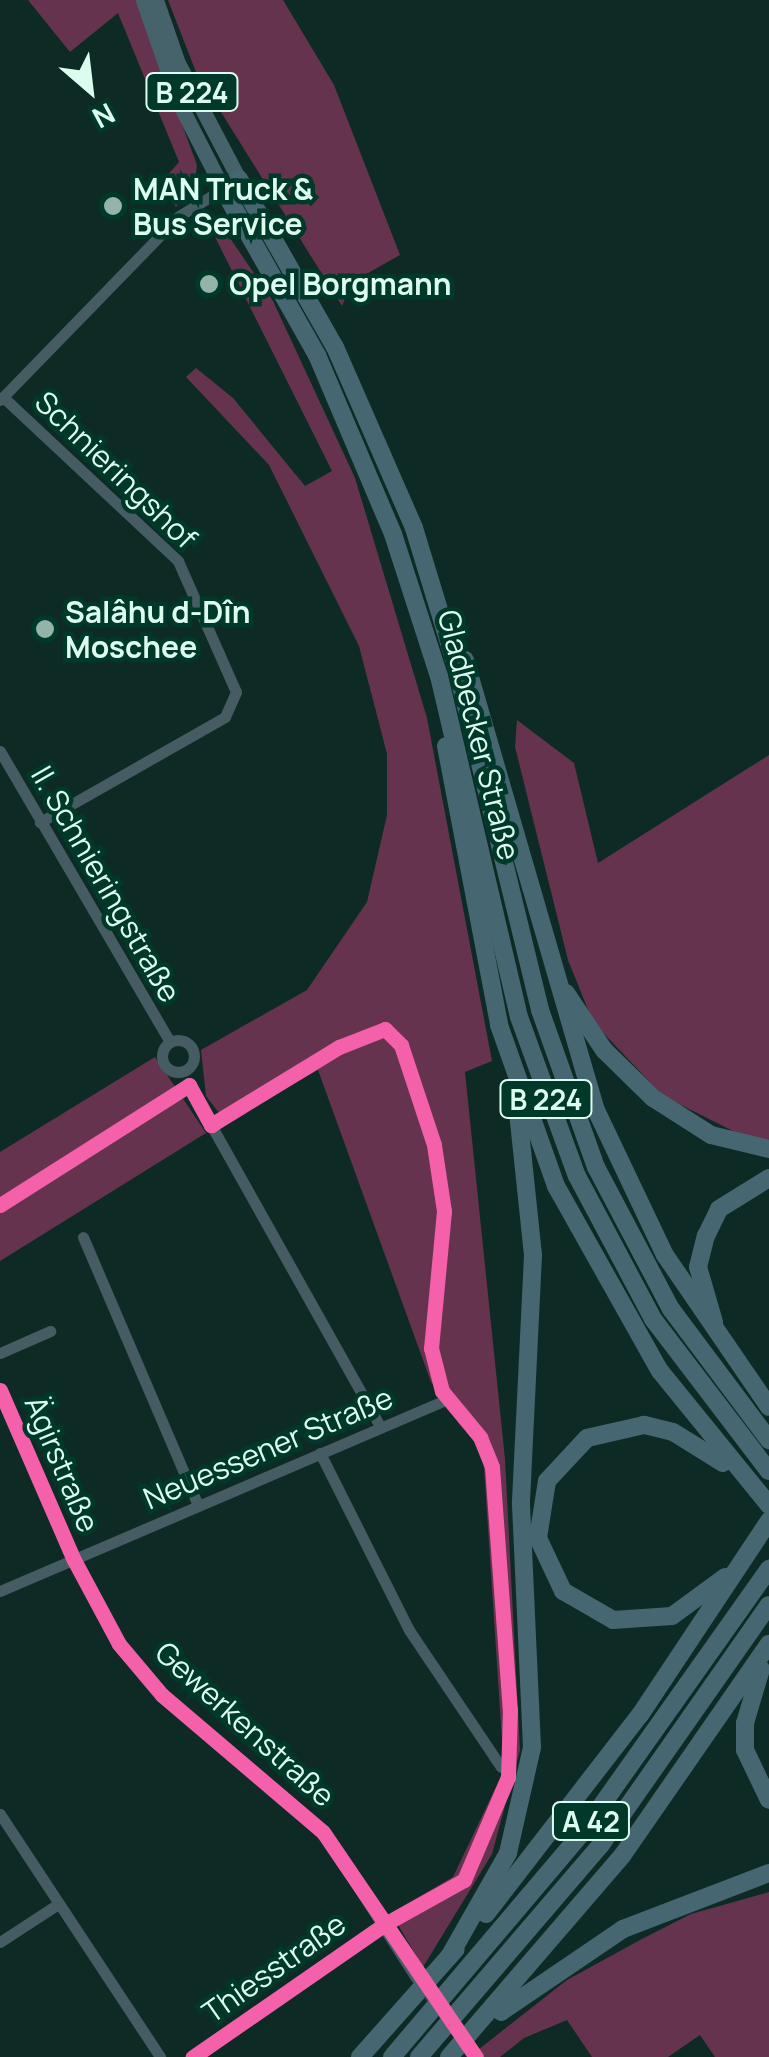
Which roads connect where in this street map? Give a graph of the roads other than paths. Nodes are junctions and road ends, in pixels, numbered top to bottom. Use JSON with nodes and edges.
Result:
{"nodes":[{"id":1,"x":143,"y":0,"type":"edge"},
{"id":2,"x":156,"y":0,"type":"edge"},
{"id":3,"x":231,"y":184,"type":"junction"},
{"id":4,"x":2,"y":398,"type":"edge"},
{"id":5,"x":435,"y":590,"type":"junction"},
{"id":6,"x":439,"y":676,"type":"junction"},
{"id":7,"x":0,"y":751,"type":"edge"},
{"id":8,"x":40,"y":822,"type":"junction"},
{"id":9,"x":540,"y":922,"type":"junction"},
{"id":10,"x":170,"y":1042,"type":"dead end"},
{"id":11,"x":512,"y":1072,"type":"junction"},
{"id":12,"x":211,"y":1125,"type":"dead end"},
{"id":13,"x":769,"y":1149,"type":"edge"},
{"id":14,"x":769,"y":1178,"type":"edge"},
{"id":15,"x":83,"y":1238,"type":"dead end"},
{"id":16,"x":50,"y":1330,"type":"dead end"},
{"id":17,"x":720,"y":1341,"type":"junction"},
{"id":18,"x":0,"y":1353,"type":"edge"},
{"id":19,"x":0,"y":1390,"type":"edge"},
{"id":20,"x":447,"y":1399,"type":"dead end"},
{"id":21,"x":769,"y":1407,"type":"edge"},
{"id":22,"x":380,"y":1426,"type":"junction"},
{"id":23,"x":769,"y":1440,"type":"edge"},
{"id":24,"x":320,"y":1453,"type":"junction"},
{"id":25,"x":769,"y":1471,"type":"edge"},
{"id":26,"x":743,"y":1477,"type":"junction"},
{"id":27,"x":764,"y":1500,"type":"edge"},
{"id":28,"x":198,"y":1505,"type":"junction"},
{"id":29,"x":769,"y":1521,"type":"edge"},
{"id":30,"x":74,"y":1560,"type":"junction"},
{"id":31,"x":744,"y":1560,"type":"junction"},
{"id":32,"x":769,"y":1569,"type":"edge"},
{"id":33,"x":0,"y":1590,"type":"edge"},
{"id":34,"x":769,"y":1605,"type":"edge"},
{"id":35,"x":769,"y":1648,"type":"edge"},
{"id":36,"x":501,"y":1767,"type":"dead end"},
{"id":37,"x":769,"y":1800,"type":"edge"},
{"id":38,"x":0,"y":1814,"type":"edge"},
{"id":39,"x":769,"y":1873,"type":"edge"},
{"id":40,"x":55,"y":1906,"type":"junction"},
{"id":41,"x":385,"y":1924,"type":"junction"},
{"id":42,"x":0,"y":1942,"type":"edge"},
{"id":43,"x":449,"y":1957,"type":"junction"},
{"id":44,"x":416,"y":1978,"type":"tunnel mouth"},
{"id":45,"x":466,"y":2040,"type":"junction"},
{"id":46,"x":160,"y":2057,"type":"edge"},
{"id":47,"x":193,"y":2057,"type":"edge"},
{"id":48,"x":360,"y":2057,"type":"edge"},
{"id":49,"x":392,"y":2057,"type":"edge"},
{"id":50,"x":419,"y":2057,"type":"edge"},
{"id":51,"x":450,"y":2057,"type":"edge"}],
"edges":[{"from":1,"to":3,"type":"main road","name":"Gladbecker Straße","number":"B 224"},
{"from":2,"to":3,"type":"main road","name":"Gladbecker Straße","number":"B 224"},
{"from":3,"to":4,"type":"street"},
{"from":3,"to":5,"type":"highway","name":"Gladbecker Straße","number":"B 224"},
{"from":3,"to":6,"type":"highway","name":"Gladbecker Straße","number":"B 224"},
{"from":4,"to":8,"type":"street","name":"Schnieringshof"},
{"from":5,"to":9,"type":"highway"},
{"from":5,"to":23,"type":"highway","name":"Gladbecker Straße","number":"B 224"},
{"from":6,"to":11,"type":"highway"},
{"from":6,"to":25,"type":"highway","name":"Gladbecker Straße","number":"B 224"},
{"from":7,"to":8,"type":"street","name":"II. Schnieringstraße"},
{"from":8,"to":10,"type":"street","name":"II. Schnieringstraße"},
{"from":9,"to":13,"type":"highway"},
{"from":9,"to":17,"type":"highway"},
{"from":11,"to":26,"type":"highway"},
{"from":11,"to":43,"type":"highway"},
{"from":12,"to":22,"type":"street"},
{"from":14,"to":17,"type":"highway"},
{"from":15,"to":28,"type":"street"},
{"from":16,"to":18,"type":"street"},
{"from":17,"to":21,"type":"highway"},
{"from":19,"to":30,"type":"street","name":"Ägirstraße"},
{"from":20,"to":22,"type":"street","name":"Neuessener Straße"},
{"from":22,"to":24,"type":"street","name":"Neuessener Straße"},
{"from":24,"to":28,"type":"street","name":"Neuessener Straße"},
{"from":24,"to":36,"type":"street"},
{"from":26,"to":27,"type":"highway"},
{"from":26,"to":31,"type":"highway"},
{"from":28,"to":30,"type":"street","name":"Neuessener Straße"},
{"from":29,"to":31,"type":"highway"},
{"from":30,"to":33,"type":"street","name":"Neuessener Straße"},
{"from":30,"to":41,"type":"street","name":"Gewerkenstraße"},
{"from":31,"to":43,"type":"highway"},
{"from":32,"to":49,"type":"highway","number":"A 42"},
{"from":34,"to":50,"type":"highway","number":"A 42"},
{"from":35,"to":37,"type":"highway"},
{"from":35,"to":45,"type":"highway"},
{"from":38,"to":40,"type":"street"},
{"from":39,"to":45,"type":"highway"},
{"from":40,"to":42,"type":"street"},
{"from":40,"to":46,"type":"street"},
{"from":41,"to":44,"type":"street","name":"Gewerkenstraße"},
{"from":41,"to":47,"type":"street","name":"Thiesstraße"},
{"from":43,"to":48,"type":"highway"},
{"from":45,"to":51,"type":"highway"}]}
